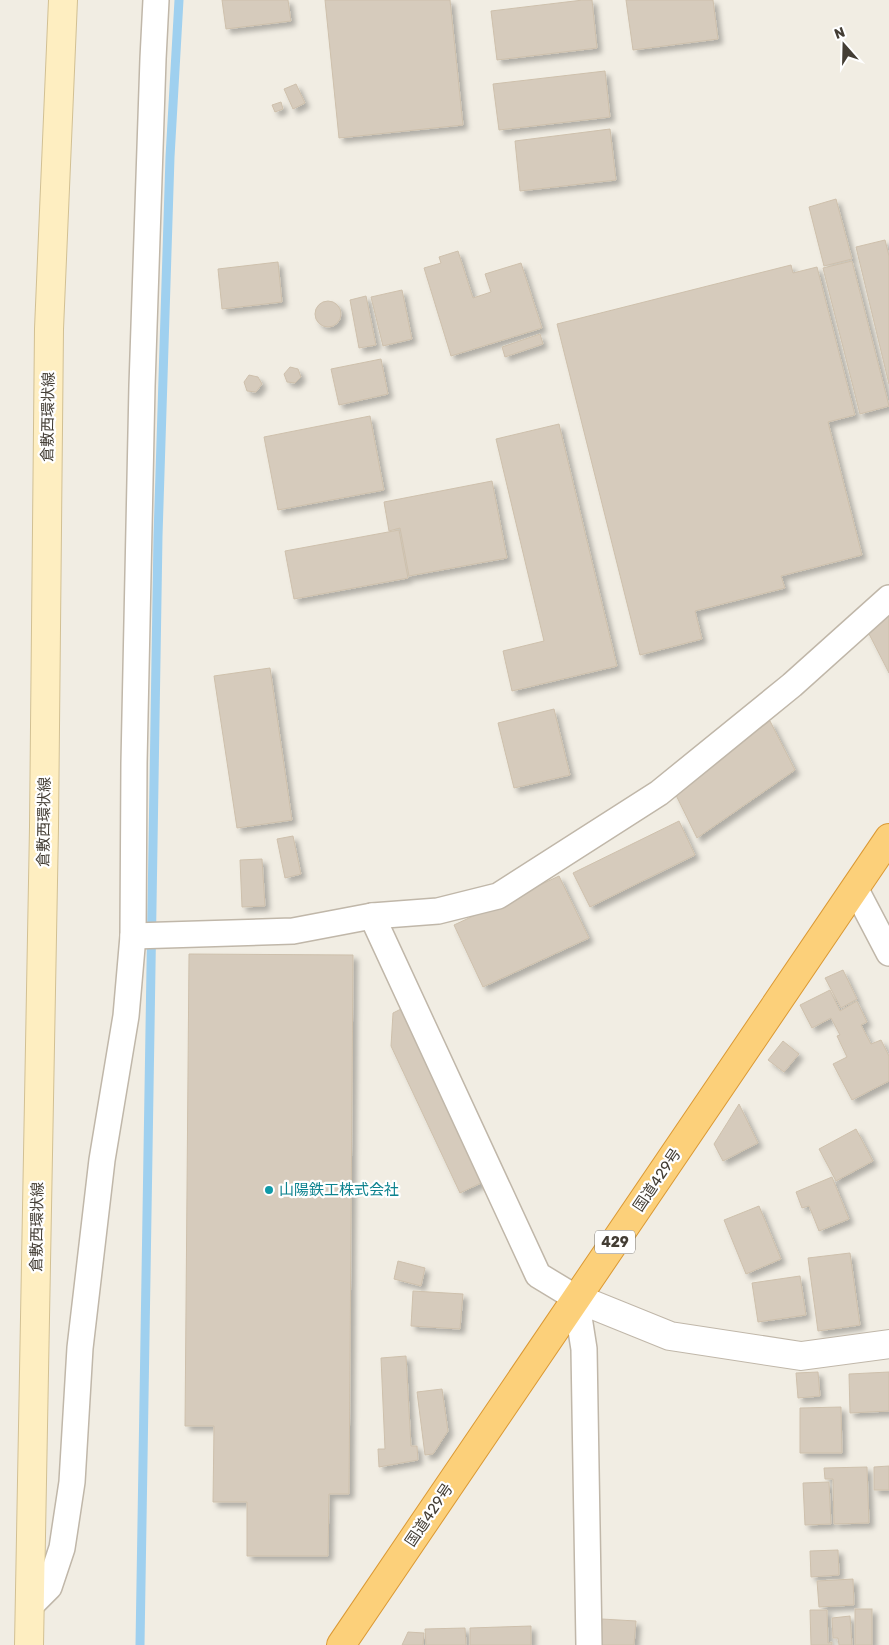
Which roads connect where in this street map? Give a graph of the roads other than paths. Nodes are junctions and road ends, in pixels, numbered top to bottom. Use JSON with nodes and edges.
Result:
{"nodes":[{"id":1,"x":63,"y":0,"type":"edge"},
{"id":2,"x":156,"y":0,"type":"edge"},
{"id":3,"x":889,"y":598,"type":"edge"},
{"id":4,"x":889,"y":838,"type":"edge"},
{"id":5,"x":855,"y":888,"type":"junction"},
{"id":6,"x":372,"y":916,"type":"junction"},
{"id":7,"x":146,"y":935,"type":"junction"},
{"id":8,"x":889,"y":953,"type":"edge"},
{"id":9,"x":576,"y":1298,"type":"junction"},
{"id":10,"x":889,"y":1344,"type":"edge"},
{"id":11,"x":31,"y":1606,"type":"junction"},
{"id":12,"x":29,"y":1645,"type":"edge"},
{"id":13,"x":341,"y":1645,"type":"edge"},
{"id":14,"x":589,"y":1645,"type":"edge"}],
"edges":[{"from":1,"to":11,"type":"main road","name":"倉敷西環状線"},
{"from":2,"to":7,"type":"street"},
{"from":3,"to":6,"type":"street"},
{"from":4,"to":5,"type":"highway","name":"国道429号","number":"429"},
{"from":5,"to":8,"type":"street"},
{"from":5,"to":9,"type":"highway","name":"国道429号","number":"429"},
{"from":6,"to":7,"type":"street"},
{"from":6,"to":9,"type":"street"},
{"from":7,"to":11,"type":"street"},
{"from":9,"to":10,"type":"street"},
{"from":9,"to":13,"type":"highway","name":"国道429号","number":"429"},
{"from":9,"to":14,"type":"street"},
{"from":11,"to":12,"type":"main road","name":"倉敷西環状線"}]}
